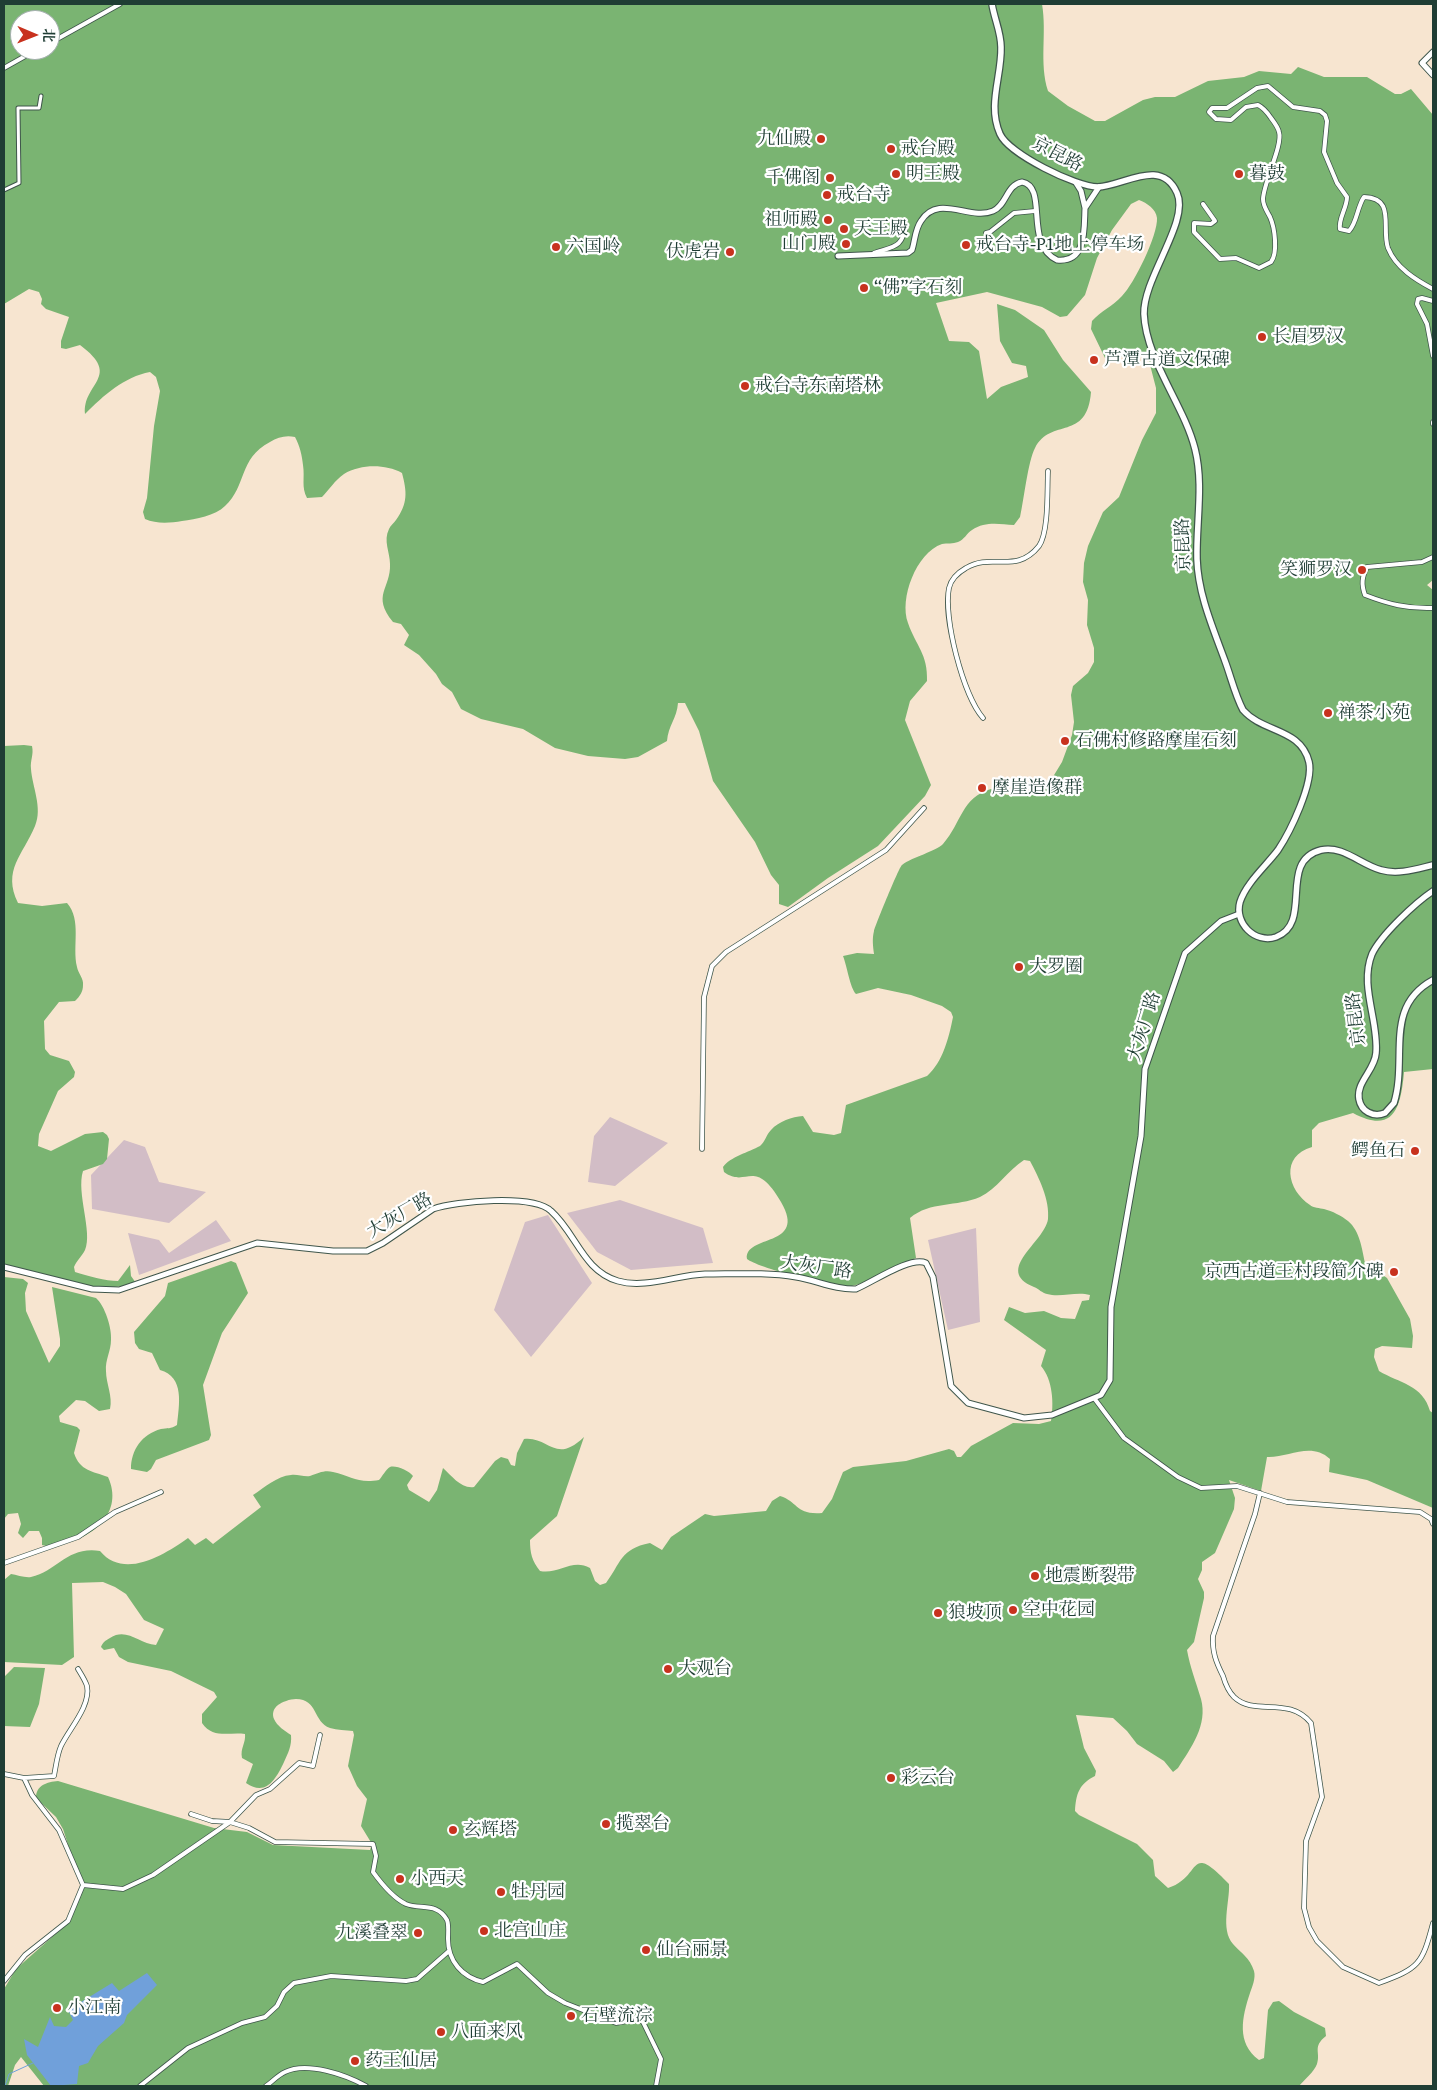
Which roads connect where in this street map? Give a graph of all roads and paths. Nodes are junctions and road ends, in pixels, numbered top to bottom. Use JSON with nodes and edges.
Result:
{"nodes":[{"id":1,"x":120,"y":4,"type":"edge"},
{"id":2,"x":992,"y":4,"type":"edge"},
{"id":3,"x":60,"y":37,"type":"edge"},
{"id":4,"x":1433,"y":52,"type":"edge"},
{"id":5,"x":18,"y":60,"type":"edge"},
{"id":6,"x":4,"y":68,"type":"edge"},
{"id":7,"x":1433,"y":75,"type":"edge"},
{"id":8,"x":41,"y":96,"type":"dead end"},
{"id":9,"x":1076,"y":183,"type":"junction"},
{"id":10,"x":1099,"y":187,"type":"junction"},
{"id":11,"x":4,"y":190,"type":"edge"},
{"id":12,"x":1203,"y":204,"type":"dead end"},
{"id":13,"x":1085,"y":208,"type":"junction"},
{"id":14,"x":1036,"y":211,"type":"junction"},
{"id":15,"x":906,"y":225,"type":"dead end"},
{"id":16,"x":986,"y":233,"type":"dead end"},
{"id":17,"x":874,"y":253,"type":"junction"},
{"id":18,"x":838,"y":256,"type":"dead end"},
{"id":19,"x":1433,"y":289,"type":"edge"},
{"id":20,"x":1433,"y":302,"type":"edge"},
{"id":21,"x":1433,"y":356,"type":"edge"},
{"id":22,"x":1048,"y":471,"type":"dead end"},
{"id":23,"x":1433,"y":557,"type":"edge"},
{"id":24,"x":1433,"y":608,"type":"edge"},
{"id":25,"x":983,"y":718,"type":"dead end"},
{"id":26,"x":924,"y":808,"type":"dead end"},
{"id":27,"x":1433,"y":865,"type":"edge"},
{"id":28,"x":1433,"y":891,"type":"edge"},
{"id":29,"x":1239,"y":914,"type":"junction"},
{"id":30,"x":1433,"y":980,"type":"edge"},
{"id":31,"x":702,"y":1149,"type":"dead end"},
{"id":32,"x":4,"y":1267,"type":"edge"},
{"id":33,"x":1094,"y":1398,"type":"junction"},
{"id":34,"x":160,"y":1492,"type":"dead end"},
{"id":35,"x":1260,"y":1494,"type":"junction"},
{"id":36,"x":1433,"y":1524,"type":"edge"},
{"id":37,"x":4,"y":1563,"type":"edge"},
{"id":38,"x":78,"y":1669,"type":"dead end"},
{"id":39,"x":320,"y":1735,"type":"dead end"},
{"id":40,"x":4,"y":1774,"type":"edge"},
{"id":41,"x":24,"y":1778,"type":"junction"},
{"id":42,"x":191,"y":1814,"type":"dead end"},
{"id":43,"x":230,"y":1822,"type":"junction"},
{"id":44,"x":83,"y":1885,"type":"junction"},
{"id":45,"x":1433,"y":1923,"type":"edge"},
{"id":46,"x":449,"y":1951,"type":"junction"},
{"id":47,"x":4,"y":1981,"type":"edge"},
{"id":48,"x":140,"y":2086,"type":"edge"},
{"id":49,"x":266,"y":2086,"type":"edge"},
{"id":50,"x":366,"y":2086,"type":"edge"},
{"id":51,"x":656,"y":2086,"type":"edge"}],
"edges":[{"from":1,"to":3,"type":"street"},
{"from":2,"to":9,"type":"main road","name":"京昆路"},
{"from":4,"to":7,"type":"street"},
{"from":5,"to":6,"type":"street"},
{"from":8,"to":11,"type":"street"},
{"from":9,"to":10,"type":"main road","name":"京昆路"},
{"from":9,"to":13,"type":"street"},
{"from":10,"to":13,"type":"street"},
{"from":10,"to":29,"type":"main road","name":"京昆路"},
{"from":12,"to":19,"type":"street"},
{"from":13,"to":14,"type":"street"},
{"from":14,"to":16,"type":"street"},
{"from":14,"to":17,"type":"street"},
{"from":15,"to":17,"type":"street"},
{"from":17,"to":18,"type":"street"},
{"from":20,"to":21,"type":"street"},
{"from":22,"to":25,"type":"street"},
{"from":23,"to":24,"type":"street"},
{"from":26,"to":31,"type":"street"},
{"from":27,"to":29,"type":"main road"},
{"from":28,"to":30,"type":"main road","name":"京昆路"},
{"from":29,"to":33,"type":"street","name":"大灰厂路"},
{"from":32,"to":33,"type":"street","name":"大灰厂路"},
{"from":33,"to":35,"type":"street"},
{"from":34,"to":37,"type":"street"},
{"from":35,"to":36,"type":"street"},
{"from":35,"to":45,"type":"street"},
{"from":38,"to":41,"type":"street"},
{"from":39,"to":43,"type":"street"},
{"from":40,"to":41,"type":"street"},
{"from":41,"to":44,"type":"street"},
{"from":42,"to":43,"type":"street"},
{"from":43,"to":44,"type":"street"},
{"from":43,"to":46,"type":"street"},
{"from":44,"to":47,"type":"street"},
{"from":46,"to":48,"type":"street"},
{"from":46,"to":51,"type":"street"},
{"from":49,"to":50,"type":"street"}]}
